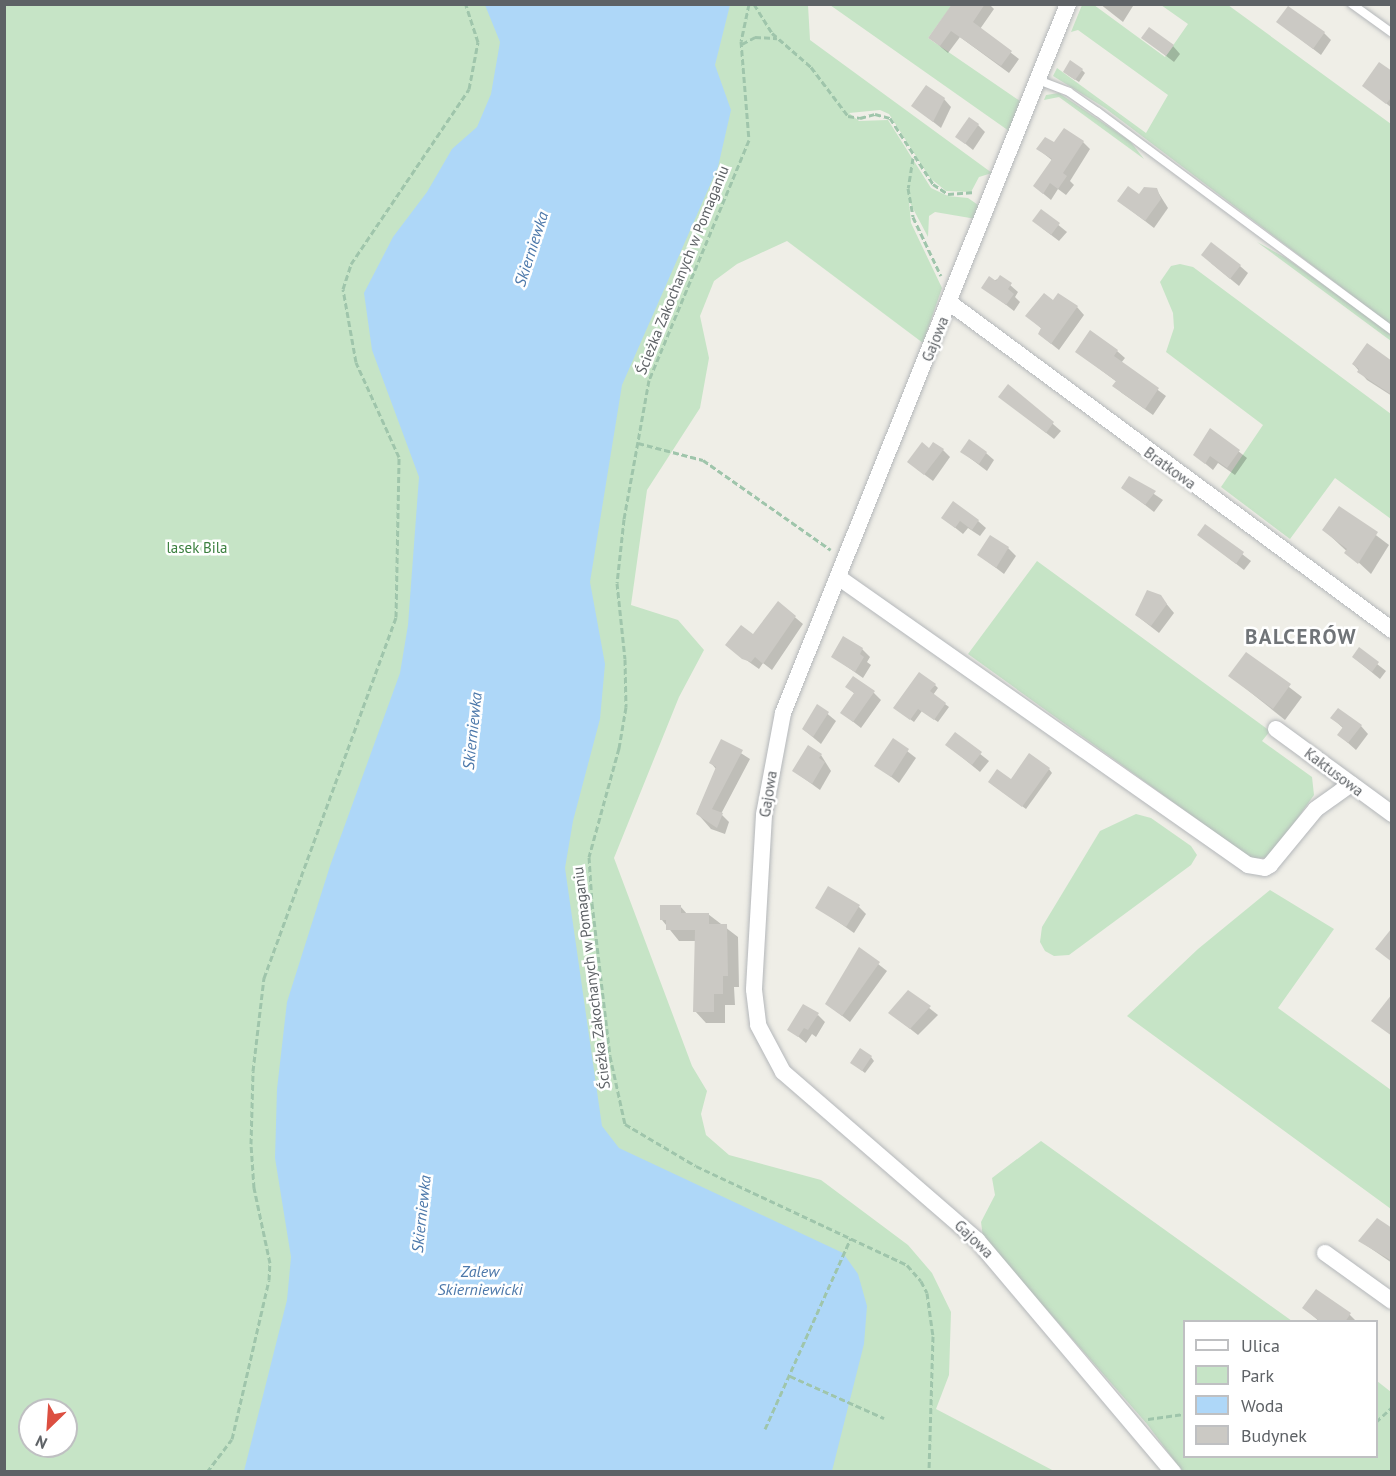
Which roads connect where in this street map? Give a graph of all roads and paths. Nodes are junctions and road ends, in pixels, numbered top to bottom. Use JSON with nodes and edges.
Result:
{"nodes":[{"id":1,"x":466,"y":4,"type":"edge"},
{"id":2,"x":749,"y":4,"type":"edge"},
{"id":3,"x":754,"y":4,"type":"edge"},
{"id":4,"x":1068,"y":4,"type":"edge"},
{"id":5,"x":1352,"y":4,"type":"edge"},
{"id":6,"x":1392,"y":33,"type":"edge"},
{"id":7,"x":778,"y":39,"type":"junction"},
{"id":8,"x":742,"y":44,"type":"junction"},
{"id":9,"x":1038,"y":80,"type":"junction"},
{"id":10,"x":913,"y":156,"type":"junction"},
{"id":11,"x":995,"y":190,"type":"junction"},
{"id":12,"x":950,"y":303,"type":"junction"},
{"id":13,"x":1392,"y":330,"type":"edge"},
{"id":14,"x":638,"y":443,"type":"junction"},
{"id":15,"x":845,"y":560,"type":"junction"},
{"id":16,"x":838,"y":577,"type":"junction"},
{"id":17,"x":1392,"y":630,"type":"edge"},
{"id":18,"x":1276,"y":729,"type":"dead end"},
{"id":19,"x":1351,"y":784,"type":"junction"},
{"id":20,"x":1392,"y":814,"type":"edge"},
{"id":21,"x":851,"y":1238,"type":"junction"},
{"id":22,"x":1325,"y":1253,"type":"dead end"},
{"id":23,"x":1392,"y":1301,"type":"edge"},
{"id":24,"x":789,"y":1376,"type":"junction"},
{"id":25,"x":1392,"y":1407,"type":"edge"},
{"id":26,"x":1183,"y":1414,"type":"edge"},
{"id":27,"x":884,"y":1418,"type":"dead end"},
{"id":28,"x":1131,"y":1421,"type":"junction"},
{"id":29,"x":1378,"y":1421,"type":"edge"},
{"id":30,"x":765,"y":1429,"type":"dead end"},
{"id":31,"x":207,"y":1472,"type":"edge"},
{"id":32,"x":929,"y":1472,"type":"edge"},
{"id":33,"x":1173,"y":1472,"type":"edge"}],
"edges":[{"from":1,"to":31,"type":"path"},
{"from":2,"to":8,"type":"path","name":"Ścieżka Zakochanych w Pomaganiu"},
{"from":3,"to":7,"type":"path"},
{"from":4,"to":9,"type":"street","name":"Gajowa"},
{"from":5,"to":6,"type":"lane"},
{"from":7,"to":8,"type":"path"},
{"from":7,"to":10,"type":"path"},
{"from":8,"to":14,"type":"path","name":"Ścieżka Zakochanych w Pomaganiu"},
{"from":9,"to":11,"type":"street","name":"Gajowa"},
{"from":9,"to":13,"type":"lane"},
{"from":10,"to":11,"type":"path"},
{"from":10,"to":12,"type":"path"},
{"from":11,"to":12,"type":"street","name":"Gajowa"},
{"from":12,"to":15,"type":"street","name":"Gajowa"},
{"from":12,"to":17,"type":"street","name":"Bratkowa"},
{"from":14,"to":15,"type":"path"},
{"from":14,"to":21,"type":"path","name":"Ścieżka Zakochanych w Pomaganiu"},
{"from":15,"to":16,"type":"street","name":"Gajowa"},
{"from":16,"to":19,"type":"street"},
{"from":16,"to":28,"type":"street","name":"Gajowa"},
{"from":18,"to":19,"type":"street","name":"Kaktusowa"},
{"from":19,"to":20,"type":"street","name":"Kaktusowa"},
{"from":21,"to":24,"type":"path"},
{"from":21,"to":32,"type":"path","name":"Ścieżka Zakochanych w Pomaganiu"},
{"from":22,"to":23,"type":"street"},
{"from":24,"to":27,"type":"path"},
{"from":24,"to":30,"type":"path"},
{"from":25,"to":29,"type":"path"},
{"from":26,"to":28,"type":"path"},
{"from":28,"to":33,"type":"street","name":"Gajowa"}]}
